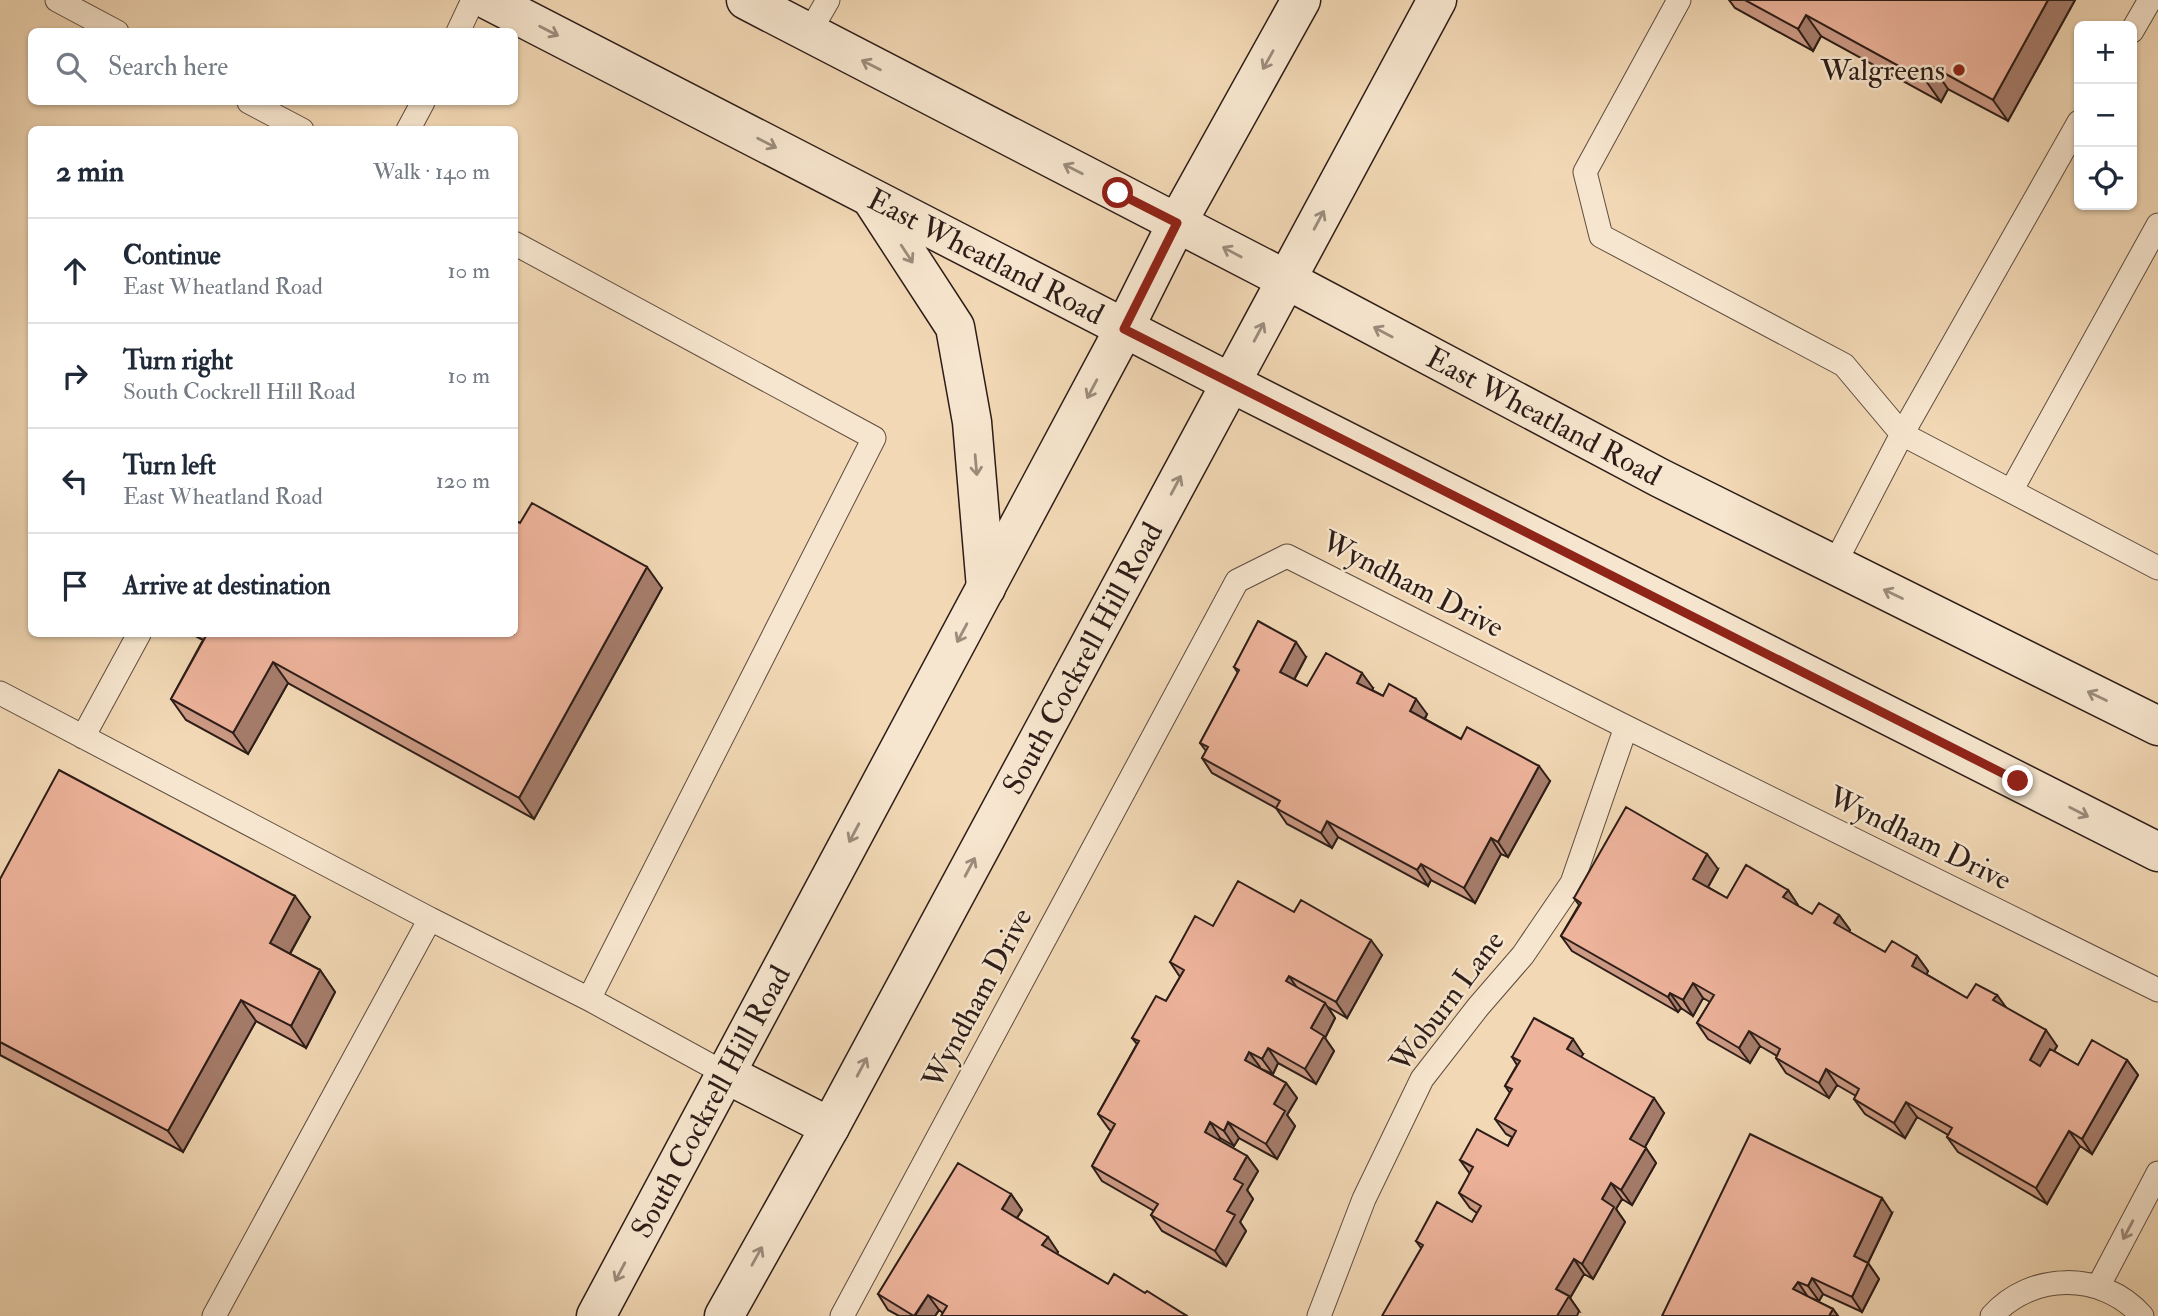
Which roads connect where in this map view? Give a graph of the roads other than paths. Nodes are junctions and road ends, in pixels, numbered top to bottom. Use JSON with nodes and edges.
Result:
{"nodes":[{"id":1,"x":57,"y":0,"type":"edge"},
{"id":2,"x":473,"y":0,"type":"edge"},
{"id":3,"x":488,"y":0,"type":"edge"},
{"id":4,"x":746,"y":0,"type":"edge"},
{"id":5,"x":828,"y":0,"type":"edge"},
{"id":6,"x":1301,"y":0,"type":"edge"},
{"id":7,"x":1437,"y":0,"type":"edge"},
{"id":8,"x":1679,"y":0,"type":"edge"},
{"id":9,"x":2146,"y":4,"type":"edge"},
{"id":10,"x":2137,"y":22,"type":"edge"},
{"id":11,"x":110,"y":28,"type":"edge"},
{"id":12,"x":460,"y":28,"type":"edge"},
{"id":13,"x":809,"y":33,"type":"junction"},
{"id":14,"x":255,"y":105,"type":"edge"},
{"id":15,"x":420,"y":105,"type":"edge"},
{"id":16,"x":294,"y":126,"type":"edge"},
{"id":17,"x":410,"y":126,"type":"edge"},
{"id":18,"x":2074,"y":131,"type":"edge"},
{"id":19,"x":870,"y":197,"type":"junction"},
{"id":20,"x":1177,"y":223,"type":"junction"},
{"id":21,"x":2158,"y":225,"type":"edge"},
{"id":22,"x":518,"y":245,"type":"edge"},
{"id":23,"x":1287,"y":280,"type":"junction"},
{"id":24,"x":1124,"y":329,"type":"junction"},
{"id":25,"x":1231,"y":383,"type":"junction"},
{"id":26,"x":1902,"y":434,"type":"junction"},
{"id":27,"x":2011,"y":491,"type":"junction"},
{"id":28,"x":1834,"y":565,"type":"junction"},
{"id":29,"x":2158,"y":568,"type":"edge"},
{"id":30,"x":986,"y":588,"type":"junction"},
{"id":31,"x":137,"y":637,"type":"edge"},
{"id":32,"x":0,"y":693,"type":"edge"},
{"id":33,"x":2158,"y":726,"type":"edge"},
{"id":34,"x":1626,"y":727,"type":"junction"},
{"id":35,"x":83,"y":737,"type":"junction"},
{"id":36,"x":2158,"y":852,"type":"edge"},
{"id":37,"x":430,"y":919,"type":"junction"},
{"id":38,"x":2158,"y":990,"type":"edge"},
{"id":39,"x":589,"y":999,"type":"junction"},
{"id":40,"x":726,"y":1074,"type":"junction"},
{"id":41,"x":830,"y":1127,"type":"junction"},
{"id":42,"x":2158,"y":1173,"type":"edge"},
{"id":43,"x":2098,"y":1287,"type":"junction"},
{"id":44,"x":214,"y":1316,"type":"edge"},
{"id":45,"x":596,"y":1316,"type":"edge"},
{"id":46,"x":724,"y":1316,"type":"edge"},
{"id":47,"x":842,"y":1316,"type":"edge"},
{"id":48,"x":1319,"y":1316,"type":"edge"},
{"id":49,"x":1992,"y":1316,"type":"edge"},
{"id":50,"x":2142,"y":1316,"type":"edge"}],
"edges":[{"from":1,"to":11,"type":"lane"},
{"from":2,"to":12,"type":"lane"},
{"from":3,"to":19,"type":"main road","name":"East Wheatland Road","one_way":true},
{"from":4,"to":13,"type":"main road","name":"East Wheatland Road"},
{"from":5,"to":13,"type":"lane"},
{"from":6,"to":20,"type":"main road","name":"South Cockrell Hill Road","one_way":true},
{"from":23,"to":7,"type":"main road","name":"South Cockrell Hill Road","one_way":true},
{"from":8,"to":26,"type":"lane"},
{"from":9,"to":10,"type":"lane"},
{"from":20,"to":13,"type":"main road","name":"East Wheatland Road","one_way":true},
{"from":14,"to":16,"type":"lane"},
{"from":15,"to":17,"type":"lane"},
{"from":18,"to":26,"type":"lane"},
{"from":19,"to":24,"type":"main road","name":"East Wheatland Road"},
{"from":19,"to":30,"type":"main road","one_way":true},
{"from":23,"to":20,"type":"main road","name":"East Wheatland Road","one_way":true},
{"from":20,"to":24,"type":"main road","name":"South Cockrell Hill Road"},
{"from":21,"to":27,"type":"lane"},
{"from":22,"to":39,"type":"lane"},
{"from":25,"to":23,"type":"main road","name":"South Cockrell Hill Road","one_way":true},
{"from":28,"to":23,"type":"main road","name":"East Wheatland Road","one_way":true},
{"from":24,"to":25,"type":"main road","name":"East Wheatland Road"},
{"from":24,"to":30,"type":"main road","name":"South Cockrell Hill Road","one_way":true},
{"from":25,"to":36,"type":"main road","name":"East Wheatland Road","one_way":true},
{"from":41,"to":25,"type":"main road","name":"South Cockrell Hill Road","one_way":true},
{"from":26,"to":27,"type":"lane"},
{"from":26,"to":28,"type":"lane"},
{"from":27,"to":29,"type":"lane"},
{"from":33,"to":28,"type":"main road","name":"East Wheatland Road","one_way":true},
{"from":30,"to":40,"type":"main road","name":"South Cockrell Hill Road","one_way":true},
{"from":31,"to":35,"type":"lane"},
{"from":32,"to":35,"type":"lane"},
{"from":34,"to":38,"type":"lane","name":"Wyndham Drive"},
{"from":34,"to":47,"type":"lane","name":"Wyndham Drive"},
{"from":34,"to":48,"type":"lane","name":"Woburn Lane"},
{"from":35,"to":37,"type":"lane"},
{"from":37,"to":39,"type":"lane"},
{"from":37,"to":44,"type":"lane"},
{"from":39,"to":40,"type":"lane"},
{"from":40,"to":41,"type":"main road"},
{"from":40,"to":45,"type":"main road","name":"South Cockrell Hill Road","one_way":true},
{"from":46,"to":41,"type":"main road","name":"South Cockrell Hill Road","one_way":true},
{"from":42,"to":43,"type":"lane","one_way":true},
{"from":43,"to":49,"type":"lane"},
{"from":43,"to":50,"type":"lane"}]}
